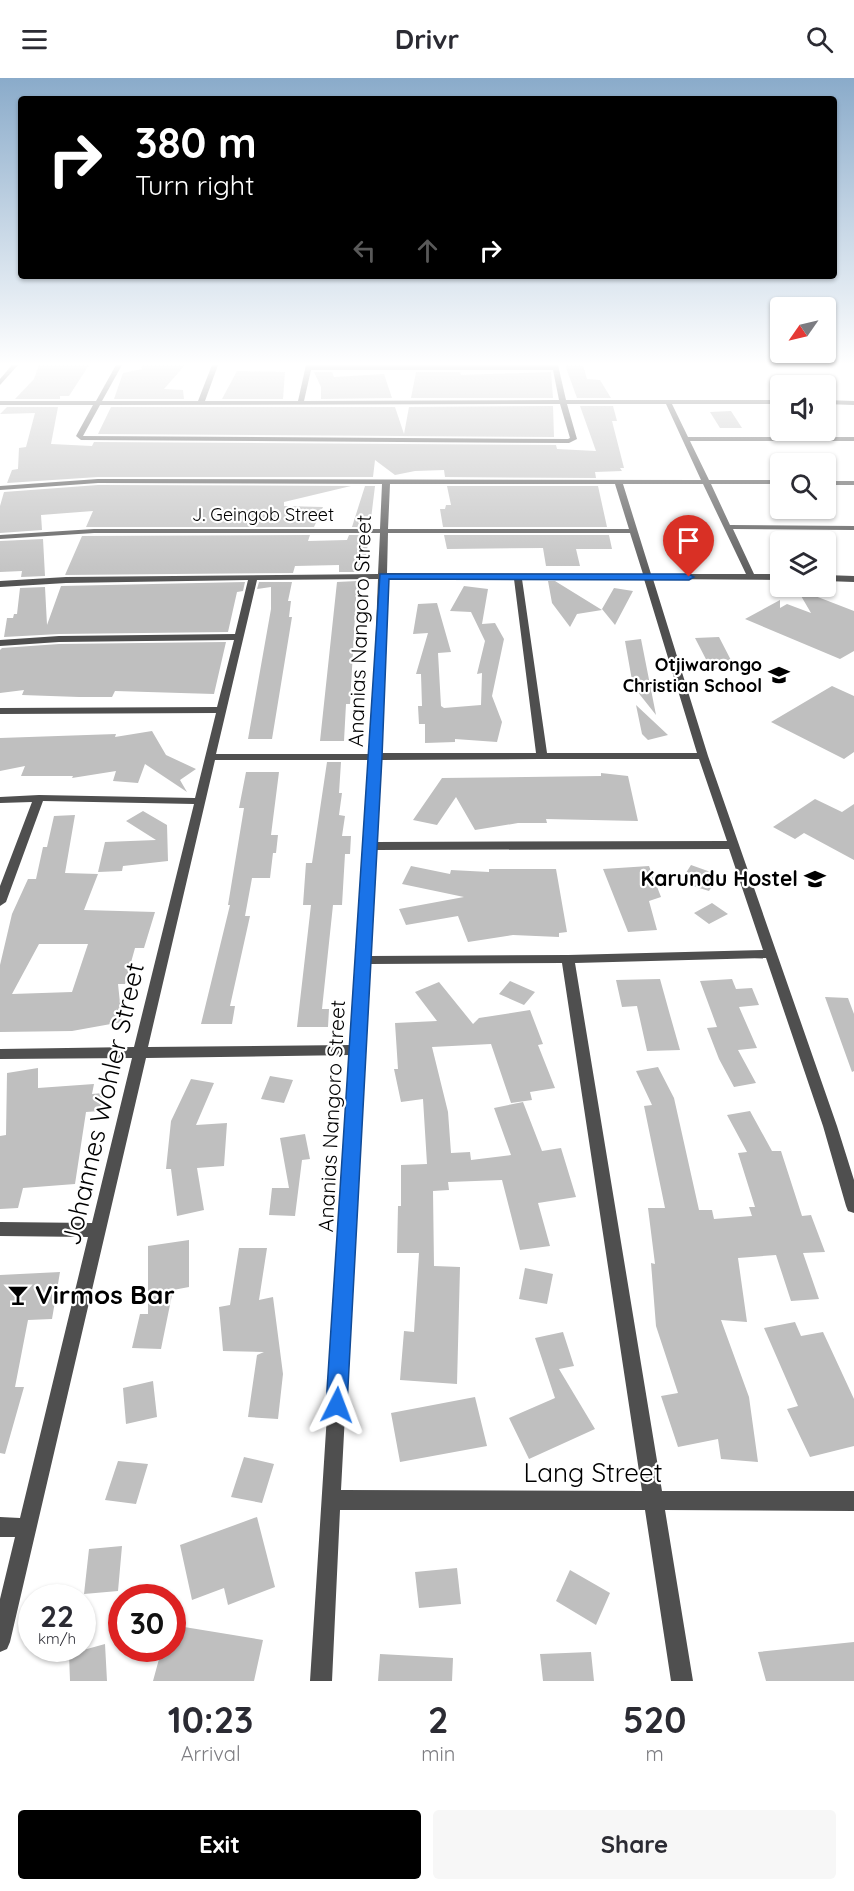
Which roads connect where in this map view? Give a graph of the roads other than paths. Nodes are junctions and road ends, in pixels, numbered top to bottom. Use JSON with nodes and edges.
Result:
{"nodes":[{"id":1,"x":686,"y":439,"type":"edge"},
{"id":2,"x":375,"y":440,"type":"edge"},
{"id":3,"x":574,"y":440,"type":"edge"},
{"id":4,"x":386,"y":481,"type":"junction"},
{"id":5,"x":618,"y":481,"type":"junction"},
{"id":6,"x":705,"y":482,"type":"junction"},
{"id":7,"x":770,"y":482,"type":"edge"},
{"id":8,"x":836,"y":483,"type":"edge"},
{"id":9,"x":854,"y":483,"type":"edge"},
{"id":10,"x":0,"y":488,"type":"edge"},
{"id":11,"x":728,"y":527,"type":"junction"},
{"id":12,"x":854,"y":528,"type":"edge"},
{"id":13,"x":385,"y":530,"type":"junction"},
{"id":14,"x":634,"y":531,"type":"junction"},
{"id":15,"x":0,"y":537,"type":"edge"},
{"id":16,"x":384,"y":576,"type":"junction"},
{"id":17,"x":751,"y":576,"type":"junction"},
{"id":18,"x":648,"y":577,"type":"junction"},
{"id":19,"x":770,"y":577,"type":"edge"},
{"id":20,"x":254,"y":578,"type":"junction"},
{"id":21,"x":518,"y":578,"type":"junction"},
{"id":22,"x":836,"y":578,"type":"edge"},
{"id":23,"x":854,"y":579,"type":"edge"},
{"id":24,"x":0,"y":584,"type":"edge"},
{"id":25,"x":240,"y":637,"type":"junction"},
{"id":26,"x":0,"y":643,"type":"edge"},
{"id":27,"x":221,"y":710,"type":"junction"},
{"id":28,"x":0,"y":711,"type":"edge"},
{"id":29,"x":703,"y":756,"type":"junction"},
{"id":30,"x":209,"y":757,"type":"junction"},
{"id":31,"x":376,"y":757,"type":"junction"},
{"id":32,"x":542,"y":757,"type":"junction"},
{"id":33,"x":39,"y":798,"type":"junction"},
{"id":34,"x":0,"y":800,"type":"edge"},
{"id":35,"x":199,"y":801,"type":"junction"},
{"id":36,"x":735,"y":845,"type":"junction"},
{"id":37,"x":371,"y":846,"type":"junction"},
{"id":38,"x":0,"y":902,"type":"edge"},
{"id":39,"x":771,"y":954,"type":"junction"},
{"id":40,"x":568,"y":959,"type":"junction"},
{"id":41,"x":363,"y":960,"type":"junction"},
{"id":42,"x":357,"y":1050,"type":"junction"},
{"id":43,"x":140,"y":1053,"type":"junction"},
{"id":44,"x":0,"y":1054,"type":"edge"},
{"id":45,"x":854,"y":1206,"type":"edge"},
{"id":46,"x":0,"y":1229,"type":"edge"},
{"id":47,"x":99,"y":1230,"type":"junction"},
{"id":48,"x":331,"y":1500,"type":"junction"},
{"id":49,"x":656,"y":1500,"type":"junction"},
{"id":50,"x":854,"y":1501,"type":"edge"},
{"id":51,"x":0,"y":1527,"type":"edge"},
{"id":52,"x":26,"y":1528,"type":"junction"},
{"id":53,"x":0,"y":1642,"type":"edge"},
{"id":54,"x":321,"y":1681,"type":"edge"},
{"id":55,"x":682,"y":1681,"type":"edge"}],
"edges":[{"from":1,"to":6,"type":"street"},
{"from":2,"to":3,"type":"street"},
{"from":4,"to":5,"type":"street"},
{"from":4,"to":10,"type":"street"},
{"from":4,"to":13,"type":"street","name":"Ananias Nangoro Street"},
{"from":5,"to":6,"type":"street"},
{"from":5,"to":14,"type":"street"},
{"from":6,"to":7,"type":"street"},
{"from":6,"to":11,"type":"street"},
{"from":8,"to":9,"type":"street"},
{"from":11,"to":12,"type":"street"},
{"from":11,"to":17,"type":"street"},
{"from":13,"to":14,"type":"street","name":"J. Geingob Street"},
{"from":13,"to":15,"type":"street","name":"J. Geingob Street"},
{"from":13,"to":16,"type":"street","name":"Ananias Nangoro Street"},
{"from":14,"to":18,"type":"street"},
{"from":16,"to":20,"type":"street"},
{"from":16,"to":21,"type":"street"},
{"from":16,"to":31,"type":"street","name":"Ananias Nangoro Street"},
{"from":17,"to":18,"type":"street"},
{"from":17,"to":19,"type":"street"},
{"from":18,"to":21,"type":"street"},
{"from":18,"to":29,"type":"street"},
{"from":20,"to":24,"type":"street"},
{"from":20,"to":25,"type":"street","name":"Johannes Wohler Street"},
{"from":21,"to":32,"type":"street"},
{"from":22,"to":23,"type":"street"},
{"from":25,"to":26,"type":"street"},
{"from":25,"to":27,"type":"street","name":"Johannes Wohler Street"},
{"from":27,"to":28,"type":"street"},
{"from":27,"to":30,"type":"street","name":"Johannes Wohler Street"},
{"from":29,"to":32,"type":"street"},
{"from":29,"to":36,"type":"street"},
{"from":30,"to":31,"type":"street"},
{"from":30,"to":35,"type":"street","name":"Johannes Wohler Street"},
{"from":31,"to":32,"type":"street"},
{"from":31,"to":37,"type":"street","name":"Ananias Nangoro Street"},
{"from":33,"to":34,"type":"street"},
{"from":33,"to":35,"type":"street"},
{"from":33,"to":38,"type":"street"},
{"from":35,"to":43,"type":"street","name":"Johannes Wohler Street"},
{"from":36,"to":37,"type":"street"},
{"from":36,"to":39,"type":"street"},
{"from":37,"to":41,"type":"street","name":"Ananias Nangoro Street"},
{"from":39,"to":40,"type":"street"},
{"from":39,"to":45,"type":"street"},
{"from":40,"to":41,"type":"street"},
{"from":40,"to":49,"type":"street"},
{"from":41,"to":42,"type":"street","name":"Ananias Nangoro Street"},
{"from":42,"to":43,"type":"street"},
{"from":42,"to":48,"type":"street","name":"Ananias Nangoro Street"},
{"from":43,"to":44,"type":"street"},
{"from":43,"to":47,"type":"street","name":"Johannes Wohler Street"},
{"from":46,"to":47,"type":"street"},
{"from":47,"to":52,"type":"street","name":"Johannes Wohler Street"},
{"from":48,"to":49,"type":"street","name":"Lang Street"},
{"from":48,"to":54,"type":"street","name":"Ananias Nangoro Street"},
{"from":49,"to":50,"type":"street","name":"Lang Street"},
{"from":49,"to":55,"type":"street"},
{"from":51,"to":52,"type":"street"},
{"from":52,"to":53,"type":"street","name":"Johannes Wohler Street"}]}
